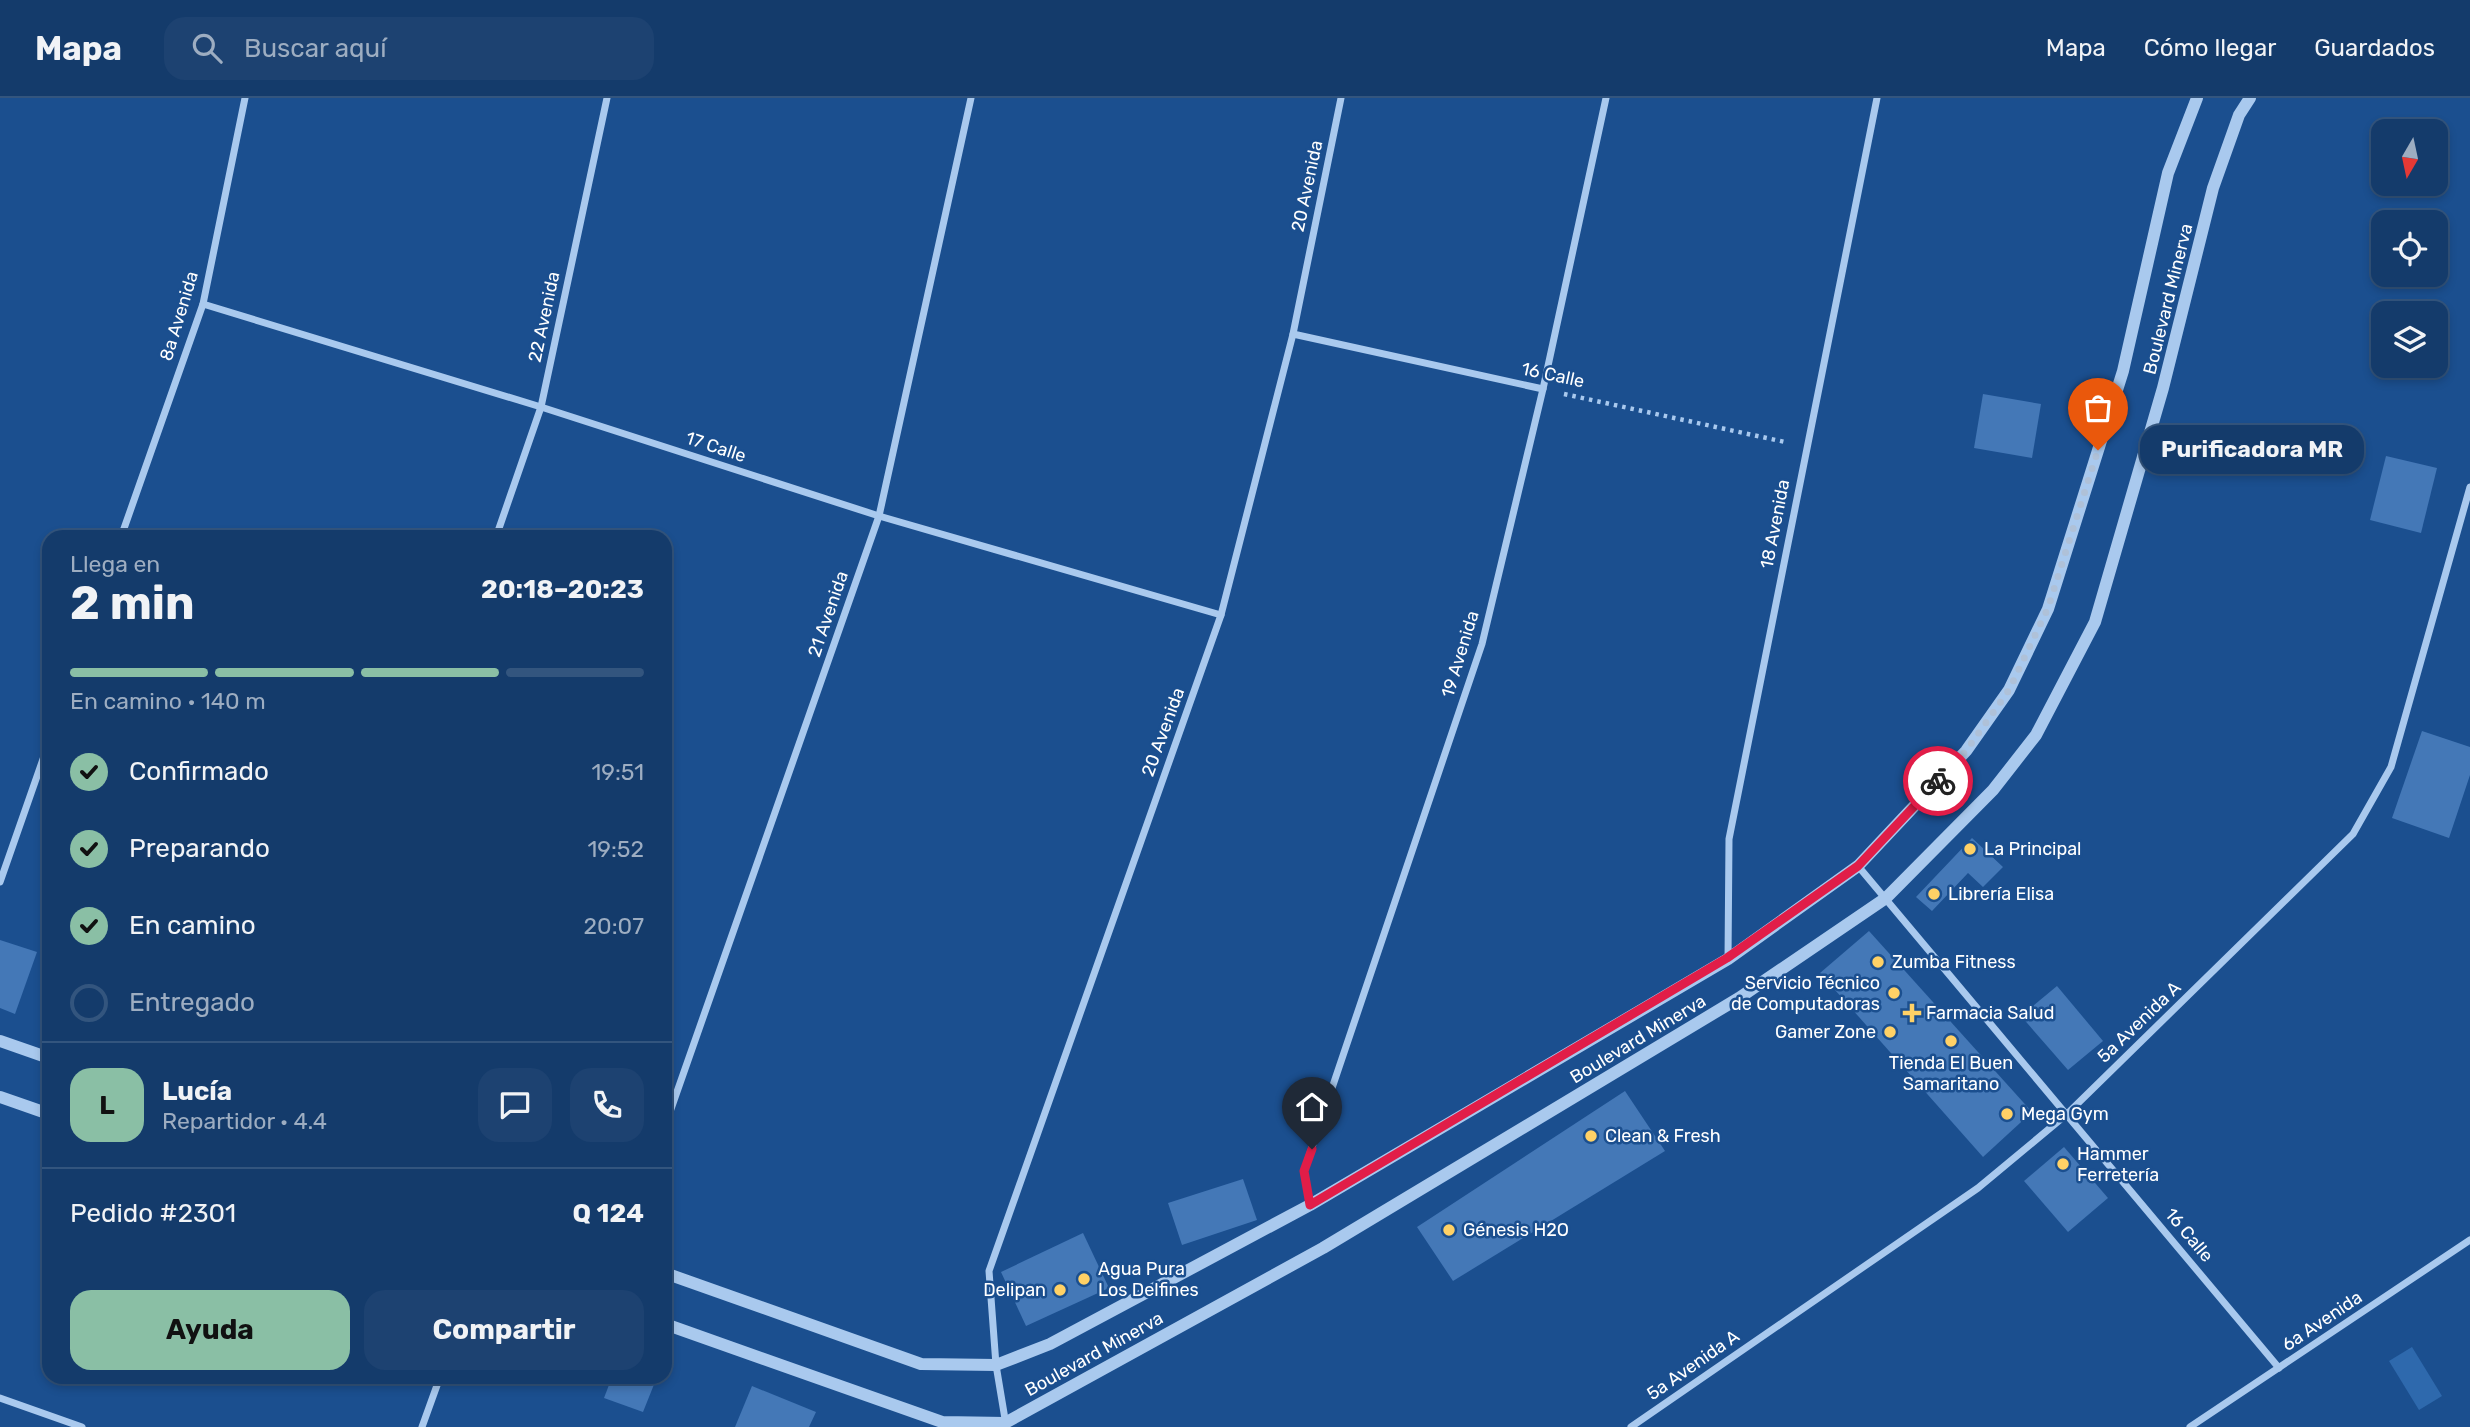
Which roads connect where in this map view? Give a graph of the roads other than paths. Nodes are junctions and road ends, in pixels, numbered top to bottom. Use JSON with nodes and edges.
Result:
{"nodes":[{"id":1,"x":245,"y":98,"type":"edge"},
{"id":2,"x":607,"y":98,"type":"edge"},
{"id":3,"x":971,"y":98,"type":"edge"},
{"id":4,"x":1341,"y":98,"type":"edge"},
{"id":5,"x":1606,"y":98,"type":"edge"},
{"id":6,"x":1877,"y":98,"type":"edge"},
{"id":7,"x":2197,"y":98,"type":"edge"},
{"id":8,"x":2250,"y":98,"type":"edge"},
{"id":9,"x":203,"y":304,"type":"junction"},
{"id":10,"x":1293,"y":334,"type":"junction"},
{"id":11,"x":1543,"y":389,"type":"junction"},
{"id":12,"x":541,"y":407,"type":"junction"},
{"id":13,"x":2470,"y":487,"type":"edge"},
{"id":14,"x":879,"y":516,"type":"junction"},
{"id":15,"x":123,"y":530,"type":"edge"},
{"id":16,"x":498,"y":530,"type":"edge"},
{"id":17,"x":1221,"y":615,"type":"junction"},
{"id":18,"x":42,"y":762,"type":"edge"},
{"id":19,"x":1858,"y":866,"type":"junction"},
{"id":20,"x":0,"y":882,"type":"edge"},
{"id":21,"x":1886,"y":898,"type":"junction"},
{"id":22,"x":1727,"y":958,"type":"junction"},
{"id":23,"x":0,"y":1041,"type":"edge"},
{"id":24,"x":42,"y":1056,"type":"edge"},
{"id":25,"x":0,"y":1097,"type":"edge"},
{"id":26,"x":672,"y":1106,"type":"edge"},
{"id":27,"x":42,"y":1112,"type":"edge"},
{"id":28,"x":2067,"y":1114,"type":"junction"},
{"id":29,"x":1310,"y":1205,"type":"junction"},
{"id":30,"x":2470,"y":1240,"type":"edge"},
{"id":31,"x":672,"y":1275,"type":"edge"},
{"id":32,"x":672,"y":1326,"type":"edge"},
{"id":33,"x":996,"y":1365,"type":"junction"},
{"id":34,"x":2279,"y":1368,"type":"junction"},
{"id":35,"x":437,"y":1384,"type":"edge"},
{"id":36,"x":0,"y":1398,"type":"edge"},
{"id":37,"x":1006,"y":1425,"type":"edge"},
{"id":38,"x":82,"y":1427,"type":"edge"},
{"id":39,"x":422,"y":1427,"type":"edge"},
{"id":40,"x":1631,"y":1427,"type":"edge"},
{"id":41,"x":2190,"y":1427,"type":"edge"}],
"edges":[{"from":1,"to":9,"type":"street","name":"8a Avenida"},
{"from":2,"to":12,"type":"street","name":"22 Avenida"},
{"from":3,"to":14,"type":"street","name":"21 Avenida"},
{"from":4,"to":10,"type":"street","name":"20 Avenida"},
{"from":5,"to":11,"type":"street","name":"19 Avenida"},
{"from":6,"to":22,"type":"street","name":"18 Avenida"},
{"from":7,"to":19,"type":"street","name":"Boulevard Minerva"},
{"from":8,"to":21,"type":"street","name":"Boulevard Minerva"},
{"from":9,"to":12,"type":"street","name":"17 Calle"},
{"from":9,"to":15,"type":"street","name":"8a Avenida"},
{"from":10,"to":11,"type":"street","name":"16 Calle"},
{"from":10,"to":17,"type":"street","name":"20 Avenida"},
{"from":11,"to":29,"type":"street","name":"19 Avenida"},
{"from":12,"to":14,"type":"street","name":"17 Calle"},
{"from":12,"to":16,"type":"street","name":"22 Avenida"},
{"from":13,"to":28,"type":"street","name":"5a Avenida A"},
{"from":14,"to":17,"type":"street","name":"17 Calle"},
{"from":14,"to":26,"type":"street","name":"21 Avenida"},
{"from":17,"to":33,"type":"street","name":"20 Avenida"},
{"from":18,"to":20,"type":"street"},
{"from":19,"to":21,"type":"street","name":"16 Calle"},
{"from":19,"to":22,"type":"street","name":"Boulevard Minerva"},
{"from":21,"to":28,"type":"street","name":"16 Calle"},
{"from":21,"to":37,"type":"street","name":"Boulevard Minerva"},
{"from":22,"to":29,"type":"street","name":"Boulevard Minerva"},
{"from":23,"to":24,"type":"street"},
{"from":25,"to":27,"type":"street"},
{"from":28,"to":34,"type":"street","name":"16 Calle"},
{"from":28,"to":40,"type":"street","name":"5a Avenida A"},
{"from":29,"to":33,"type":"street","name":"Boulevard Minerva"},
{"from":30,"to":34,"type":"street","name":"6a Avenida"},
{"from":31,"to":33,"type":"street","name":"Boulevard Minerva"},
{"from":32,"to":37,"type":"street","name":"Boulevard Minerva"},
{"from":33,"to":37,"type":"street","name":"20 Avenida"},
{"from":34,"to":41,"type":"street","name":"6a Avenida"},
{"from":35,"to":39,"type":"street"},
{"from":36,"to":38,"type":"street"}]}
